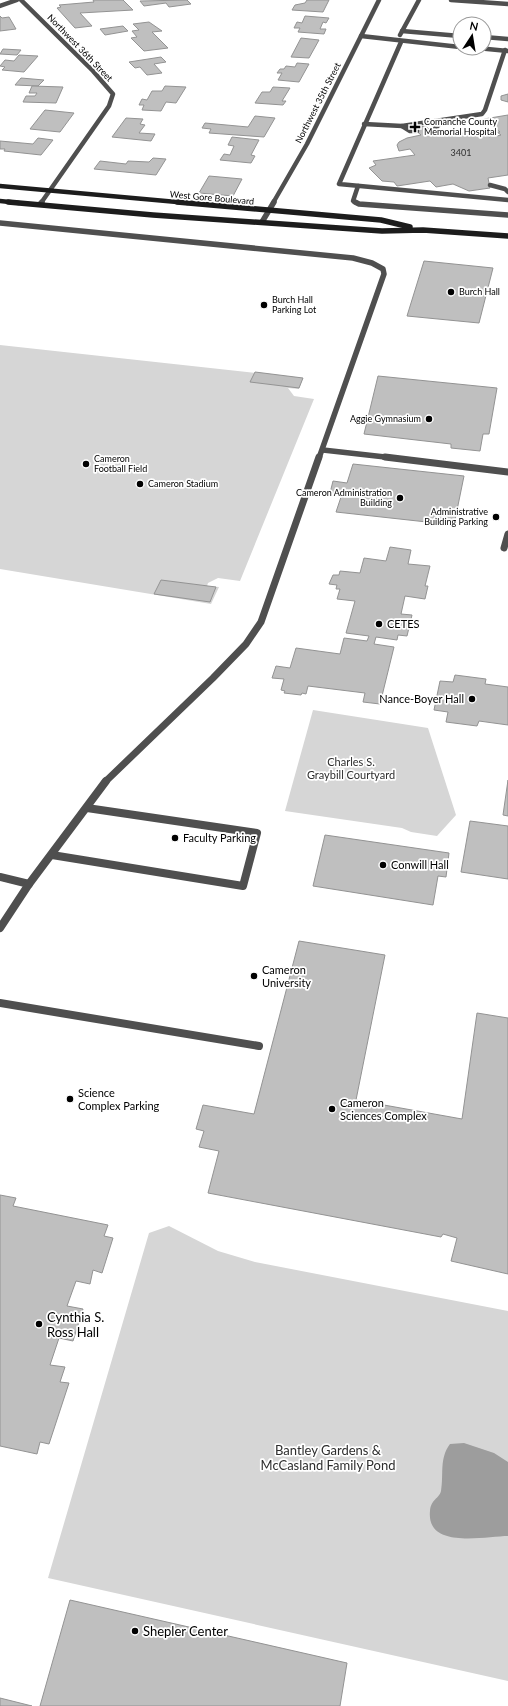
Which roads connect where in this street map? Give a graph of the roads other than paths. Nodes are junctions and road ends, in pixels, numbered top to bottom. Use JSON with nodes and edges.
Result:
{"nodes":[{"id":1,"x":17,"y":0,"type":"edge"},
{"id":2,"x":21,"y":0,"type":"edge"},
{"id":3,"x":379,"y":0,"type":"edge"},
{"id":4,"x":419,"y":0,"type":"edge"},
{"id":5,"x":451,"y":0,"type":"edge"},
{"id":6,"x":508,"y":4,"type":"edge"},
{"id":7,"x":0,"y":6,"type":"edge"},
{"id":8,"x":402,"y":31,"type":"junction"},
{"id":9,"x":452,"y":35,"type":"edge"},
{"id":10,"x":361,"y":36,"type":"junction"},
{"id":11,"x":492,"y":38,"type":"edge"},
{"id":12,"x":508,"y":39,"type":"edge"},
{"id":13,"x":399,"y":41,"type":"junction"},
{"id":14,"x":452,"y":46,"type":"edge"},
{"id":15,"x":492,"y":49,"type":"edge"},
{"id":16,"x":506,"y":50,"type":"edge"},
{"id":17,"x":442,"y":121,"type":"junction"},
{"id":18,"x":364,"y":124,"type":"junction"},
{"id":19,"x":402,"y":126,"type":"junction"},
{"id":20,"x":430,"y":130,"type":"dead end"},
{"id":21,"x":417,"y":131,"type":"dead end"},
{"id":22,"x":490,"y":185,"type":"dead end"},
{"id":23,"x":0,"y":186,"type":"edge"},
{"id":24,"x":358,"y":186,"type":"junction"},
{"id":25,"x":463,"y":188,"type":"dead end"},
{"id":26,"x":50,"y":191,"type":"junction"},
{"id":27,"x":508,"y":192,"type":"edge"},
{"id":28,"x":457,"y":195,"type":"junction"},
{"id":29,"x":508,"y":200,"type":"edge"},
{"id":30,"x":0,"y":201,"type":"edge"},
{"id":31,"x":40,"y":204,"type":"junction"},
{"id":32,"x":269,"y":211,"type":"junction"},
{"id":33,"x":508,"y":216,"type":"edge"},
{"id":34,"x":262,"y":222,"type":"junction"},
{"id":35,"x":0,"y":223,"type":"edge"},
{"id":36,"x":423,"y":230,"type":"junction"},
{"id":37,"x":508,"y":236,"type":"edge"},
{"id":38,"x":323,"y":450,"type":"junction"},
{"id":39,"x":508,"y":472,"type":"edge"},
{"id":40,"x":508,"y":534,"type":"edge"},
{"id":41,"x":504,"y":548,"type":"dead end"},
{"id":42,"x":87,"y":808,"type":"junction"},
{"id":43,"x":52,"y":855,"type":"junction"},
{"id":44,"x":0,"y":877,"type":"edge"},
{"id":45,"x":29,"y":884,"type":"junction"},
{"id":46,"x":0,"y":928,"type":"edge"},
{"id":47,"x":0,"y":1003,"type":"edge"},
{"id":48,"x":259,"y":1046,"type":"dead end"}],
"edges":[{"from":1,"to":7,"type":"street"},
{"from":2,"to":26,"type":"street","name":"Northwest 36th Street"},
{"from":3,"to":10,"type":"street","name":"Northwest 35th Street"},
{"from":4,"to":8,"type":"street"},
{"from":5,"to":6,"type":"street"},
{"from":8,"to":9,"type":"street"},
{"from":8,"to":13,"type":"street"},
{"from":10,"to":13,"type":"street"},
{"from":10,"to":32,"type":"street","name":"Northwest 35th Street"},
{"from":11,"to":12,"type":"street"},
{"from":13,"to":14,"type":"street"},
{"from":13,"to":18,"type":"street"},
{"from":15,"to":16,"type":"street"},
{"from":16,"to":17,"type":"street"},
{"from":17,"to":19,"type":"street"},
{"from":17,"to":20,"type":"street"},
{"from":18,"to":19,"type":"street"},
{"from":18,"to":24,"type":"street"},
{"from":19,"to":21,"type":"street"},
{"from":22,"to":27,"type":"street"},
{"from":23,"to":26,"type":"main road","name":"West Gore Boulevard"},
{"from":24,"to":28,"type":"street"},
{"from":24,"to":33,"type":"street"},
{"from":25,"to":28,"type":"street"},
{"from":26,"to":31,"type":"street"},
{"from":26,"to":32,"type":"main road","name":"West Gore Boulevard"},
{"from":28,"to":29,"type":"street"},
{"from":30,"to":31,"type":"main road","name":"West Gore Boulevard"},
{"from":31,"to":34,"type":"main road","name":"West Gore Boulevard"},
{"from":32,"to":34,"type":"street","name":"Northwest 35th Street"},
{"from":32,"to":36,"type":"main road","name":"West Gore Boulevard"},
{"from":34,"to":36,"type":"main road","name":"West Gore Boulevard"},
{"from":35,"to":38,"type":"street"},
{"from":36,"to":37,"type":"main road","name":"West Gore Boulevard"},
{"from":38,"to":39,"type":"street"},
{"from":38,"to":42,"type":"street"},
{"from":40,"to":41,"type":"street"},
{"from":42,"to":43,"type":"street"},
{"from":42,"to":43,"type":"street"},
{"from":43,"to":45,"type":"street"},
{"from":44,"to":45,"type":"street"},
{"from":45,"to":46,"type":"street"},
{"from":47,"to":48,"type":"street"}]}
